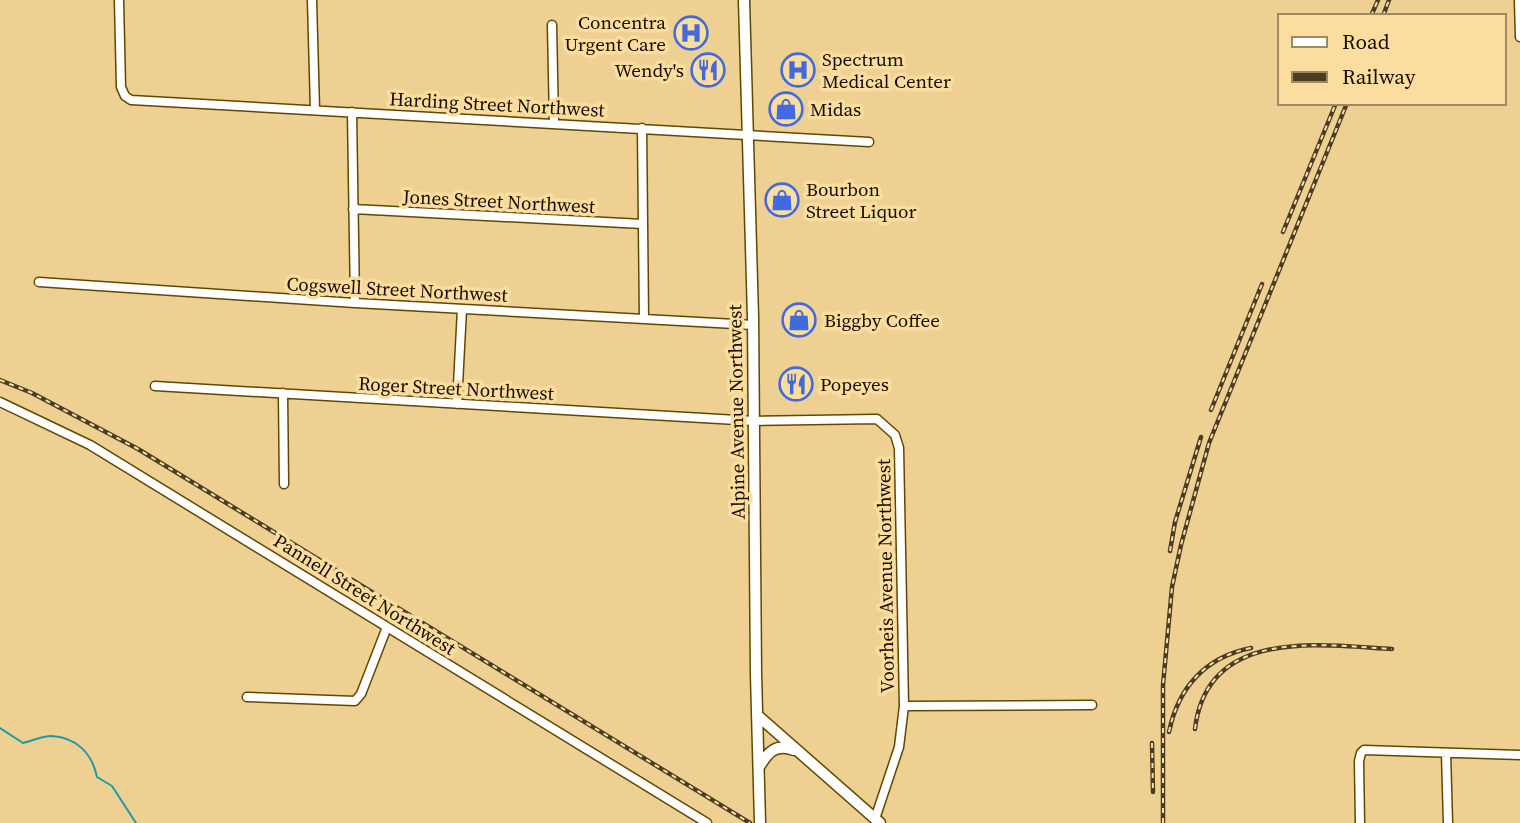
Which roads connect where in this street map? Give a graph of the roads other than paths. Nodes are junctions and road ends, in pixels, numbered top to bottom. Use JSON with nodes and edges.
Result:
{"nodes":[{"id":1,"x":119,"y":0,"type":"edge"},
{"id":2,"x":312,"y":0,"type":"edge"},
{"id":3,"x":744,"y":0,"type":"edge"},
{"id":4,"x":1519,"y":0,"type":"edge"},
{"id":5,"x":552,"y":25,"type":"dead end"},
{"id":6,"x":1520,"y":37,"type":"edge"},
{"id":7,"x":315,"y":110,"type":"junction"},
{"id":8,"x":352,"y":112,"type":"junction"},
{"id":9,"x":554,"y":124,"type":"junction"},
{"id":10,"x":642,"y":128,"type":"junction"},
{"id":11,"x":749,"y":135,"type":"junction"},
{"id":12,"x":869,"y":142,"type":"dead end"},
{"id":13,"x":353,"y":208,"type":"junction"},
{"id":14,"x":643,"y":224,"type":"junction"},
{"id":15,"x":39,"y":282,"type":"dead end"},
{"id":16,"x":355,"y":303,"type":"junction"},
{"id":17,"x":462,"y":309,"type":"junction"},
{"id":18,"x":644,"y":320,"type":"junction"},
{"id":19,"x":753,"y":325,"type":"junction"},
{"id":20,"x":155,"y":386,"type":"dead end"},
{"id":21,"x":283,"y":393,"type":"junction"},
{"id":22,"x":0,"y":402,"type":"edge"},
{"id":23,"x":457,"y":404,"type":"junction"},
{"id":24,"x":754,"y":421,"type":"junction"},
{"id":25,"x":284,"y":484,"type":"dead end"},
{"id":26,"x":387,"y":627,"type":"junction"},
{"id":27,"x":247,"y":697,"type":"dead end"},
{"id":28,"x":1092,"y":705,"type":"dead end"},
{"id":29,"x":904,"y":706,"type":"junction"},
{"id":30,"x":757,"y":715,"type":"junction"},
{"id":31,"x":800,"y":753,"type":"junction"},
{"id":32,"x":1446,"y":753,"type":"junction"},
{"id":33,"x":1520,"y":755,"type":"edge"},
{"id":34,"x":759,"y":768,"type":"junction"},
{"id":35,"x":877,"y":821,"type":"edge"},
{"id":36,"x":707,"y":823,"type":"edge"},
{"id":37,"x":760,"y":823,"type":"edge"},
{"id":38,"x":1360,"y":823,"type":"edge"},
{"id":39,"x":1448,"y":823,"type":"edge"}],
"edges":[{"from":1,"to":7,"type":"street","name":"Harding Street Northwest"},
{"from":2,"to":7,"type":"street"},
{"from":3,"to":11,"type":"main road","name":"Alpine Avenue Northwest"},
{"from":4,"to":6,"type":"street"},
{"from":5,"to":9,"type":"street"},
{"from":7,"to":8,"type":"street","name":"Harding Street Northwest"},
{"from":8,"to":9,"type":"street","name":"Harding Street Northwest"},
{"from":8,"to":13,"type":"street"},
{"from":9,"to":10,"type":"street","name":"Harding Street Northwest"},
{"from":10,"to":11,"type":"street","name":"Harding Street Northwest"},
{"from":10,"to":14,"type":"street"},
{"from":11,"to":12,"type":"street","name":"Harding Street Northwest"},
{"from":11,"to":19,"type":"main road","name":"Alpine Avenue Northwest"},
{"from":13,"to":14,"type":"street","name":"Jones Street Northwest"},
{"from":13,"to":16,"type":"street"},
{"from":14,"to":18,"type":"street"},
{"from":15,"to":16,"type":"street","name":"Cogswell Street Northwest"},
{"from":16,"to":17,"type":"street","name":"Cogswell Street Northwest"},
{"from":17,"to":18,"type":"street","name":"Cogswell Street Northwest"},
{"from":17,"to":23,"type":"street"},
{"from":18,"to":19,"type":"street","name":"Cogswell Street Northwest"},
{"from":19,"to":24,"type":"main road","name":"Alpine Avenue Northwest"},
{"from":20,"to":21,"type":"street","name":"Roger Street Northwest"},
{"from":21,"to":23,"type":"street","name":"Roger Street Northwest"},
{"from":21,"to":25,"type":"street"},
{"from":22,"to":26,"type":"street","name":"Pannell Street Northwest"},
{"from":23,"to":24,"type":"street","name":"Roger Street Northwest"},
{"from":24,"to":29,"type":"street","name":"Voorheis Avenue Northwest"},
{"from":24,"to":30,"type":"main road","name":"Alpine Avenue Northwest"},
{"from":26,"to":27,"type":"street"},
{"from":26,"to":36,"type":"street","name":"Pannell Street Northwest"},
{"from":28,"to":29,"type":"street"},
{"from":29,"to":35,"type":"street","name":"Voorheis Avenue Northwest"},
{"from":30,"to":31,"type":"main road"},
{"from":30,"to":34,"type":"main road","name":"Alpine Avenue Northwest"},
{"from":31,"to":34,"type":"main road"},
{"from":31,"to":35,"type":"main road"},
{"from":32,"to":33,"type":"street"},
{"from":32,"to":38,"type":"street"},
{"from":32,"to":39,"type":"street"},
{"from":34,"to":37,"type":"main road","name":"Alpine Avenue Northwest"}]}
